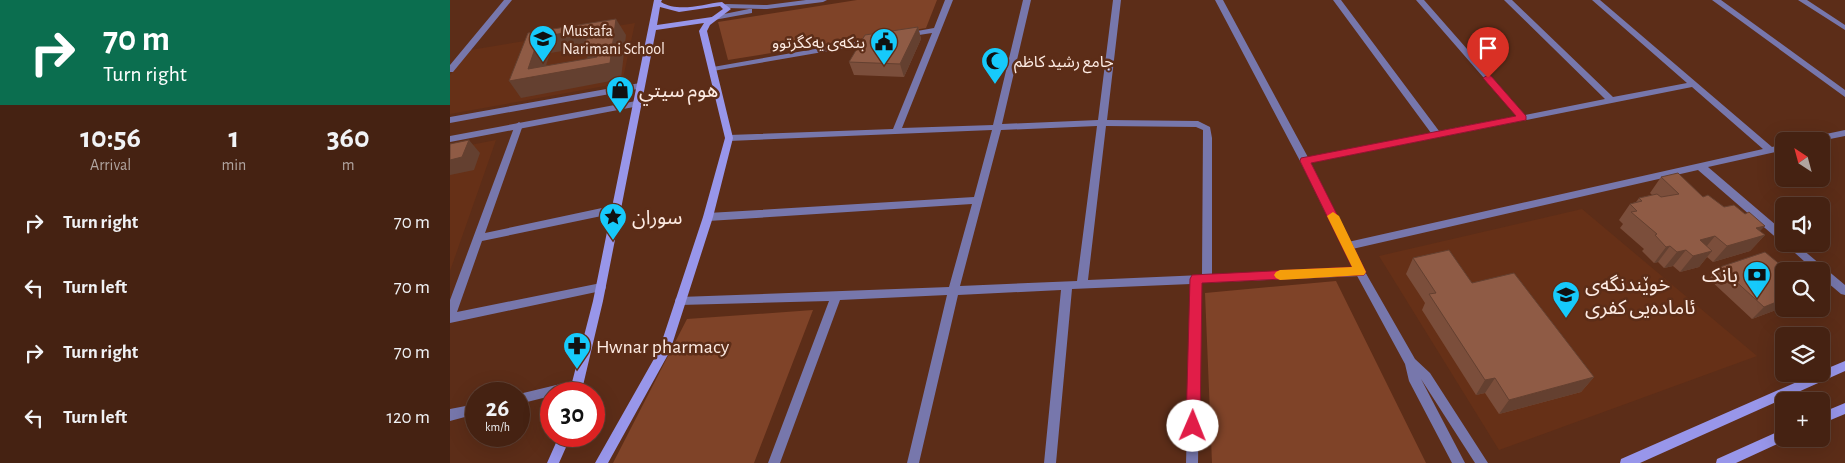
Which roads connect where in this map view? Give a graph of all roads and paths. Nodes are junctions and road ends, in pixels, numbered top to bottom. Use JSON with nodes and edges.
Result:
{"nodes":[{"id":1,"x":508,"y":0,"type":"edge"},
{"id":2,"x":823,"y":0,"type":"edge"},
{"id":3,"x":949,"y":0,"type":"edge"},
{"id":4,"x":1027,"y":0,"type":"edge"},
{"id":5,"x":1117,"y":0,"type":"edge"},
{"id":6,"x":1219,"y":0,"type":"edge"},
{"id":7,"x":1336,"y":0,"type":"edge"},
{"id":8,"x":1420,"y":0,"type":"edge"},
{"id":9,"x":1508,"y":0,"type":"edge"},
{"id":10,"x":1596,"y":0,"type":"edge"},
{"id":11,"x":1716,"y":0,"type":"edge"},
{"id":12,"x":1802,"y":0,"type":"edge"},
{"id":13,"x":658,"y":1,"type":"edge"},
{"id":14,"x":787,"y":2,"type":"edge"},
{"id":15,"x":726,"y":6,"type":"junction"},
{"id":16,"x":767,"y":7,"type":"junction"},
{"id":17,"x":684,"y":9,"type":"junction"},
{"id":18,"x":714,"y":18,"type":"junction"},
{"id":19,"x":659,"y":21,"type":"junction"},
{"id":20,"x":1845,"y":28,"type":"edge"},
{"id":21,"x":937,"y":30,"type":"junction"},
{"id":22,"x":898,"y":37,"type":"edge"},
{"id":23,"x":879,"y":40,"type":"edge"},
{"id":24,"x":713,"y":69,"type":"junction"},
{"id":25,"x":450,"y":70,"type":"edge"},
{"id":26,"x":1693,"y":84,"type":"junction"},
{"id":27,"x":640,"y":86,"type":"junction"},
{"id":28,"x":1845,"y":94,"type":"edge"},
{"id":29,"x":1611,"y":100,"type":"junction"},
{"id":30,"x":636,"y":104,"type":"junction"},
{"id":31,"x":1523,"y":118,"type":"junction"},
{"id":32,"x":450,"y":120,"type":"edge"},
{"id":33,"x":1102,"y":124,"type":"junction"},
{"id":34,"x":519,"y":125,"type":"junction"},
{"id":35,"x":997,"y":128,"type":"junction"},
{"id":36,"x":896,"y":132,"type":"junction"},
{"id":37,"x":1845,"y":133,"type":"edge"},
{"id":38,"x":1437,"y":135,"type":"junction"},
{"id":39,"x":1830,"y":136,"type":"edge"},
{"id":40,"x":729,"y":138,"type":"junction"},
{"id":41,"x":450,"y":139,"type":"edge"},
{"id":42,"x":1775,"y":149,"type":"edge"},
{"id":43,"x":1770,"y":150,"type":"junction"},
{"id":44,"x":1305,"y":161,"type":"junction"},
{"id":45,"x":1700,"y":166,"type":"junction"},
{"id":46,"x":976,"y":200,"type":"junction"},
{"id":47,"x":616,"y":209,"type":"junction"},
{"id":48,"x":708,"y":217,"type":"junction"},
{"id":49,"x":1775,"y":230,"type":"edge"},
{"id":50,"x":478,"y":238,"type":"junction"},
{"id":51,"x":1348,"y":246,"type":"junction"},
{"id":52,"x":1799,"y":252,"type":"edge"},
{"id":53,"x":1360,"y":272,"type":"junction"},
{"id":54,"x":1202,"y":278,"type":"junction"},
{"id":55,"x":1082,"y":284,"type":"junction"},
{"id":56,"x":1068,"y":285,"type":"junction"},
{"id":57,"x":600,"y":286,"type":"junction"},
{"id":58,"x":953,"y":291,"type":"junction"},
{"id":59,"x":1845,"y":291,"type":"edge"},
{"id":60,"x":836,"y":296,"type":"junction"},
{"id":61,"x":680,"y":301,"type":"junction"},
{"id":62,"x":450,"y":317,"type":"edge"},
{"id":63,"x":1411,"y":363,"type":"junction"},
{"id":64,"x":1845,"y":366,"type":"edge"},
{"id":65,"x":578,"y":382,"type":"edge"},
{"id":66,"x":1845,"y":408,"type":"edge"},
{"id":67,"x":465,"y":412,"type":"edge"},
{"id":68,"x":1830,"y":414,"type":"edge"},
{"id":69,"x":450,"y":415,"type":"edge"},
{"id":70,"x":1775,"y":439,"type":"edge"},
{"id":71,"x":560,"y":447,"type":"edge"},
{"id":72,"x":553,"y":463,"type":"edge"},
{"id":73,"x":601,"y":463,"type":"edge"},
{"id":74,"x":774,"y":463,"type":"edge"},
{"id":75,"x":913,"y":463,"type":"edge"},
{"id":76,"x":1050,"y":463,"type":"edge"},
{"id":77,"x":1192,"y":463,"type":"edge"},
{"id":78,"x":1459,"y":463,"type":"edge"},
{"id":79,"x":1482,"y":463,"type":"edge"},
{"id":80,"x":1626,"y":463,"type":"edge"},
{"id":81,"x":1722,"y":463,"type":"edge"}],
"edges":[{"from":1,"to":25,"type":"street"},
{"from":2,"to":14,"type":"street"},
{"from":3,"to":21,"type":"street"},
{"from":4,"to":35,"type":"street"},
{"from":5,"to":33,"type":"street"},
{"from":6,"to":44,"type":"street"},
{"from":7,"to":38,"type":"street"},
{"from":8,"to":31,"type":"street"},
{"from":9,"to":29,"type":"street"},
{"from":10,"to":26,"type":"street"},
{"from":11,"to":28,"type":"street"},
{"from":12,"to":20,"type":"street"},
{"from":13,"to":17,"type":"main road"},
{"from":13,"to":19,"type":"main road"},
{"from":14,"to":16,"type":"street"},
{"from":15,"to":16,"type":"street"},
{"from":15,"to":17,"type":"main road"},
{"from":15,"to":18,"type":"main road"},
{"from":16,"to":18,"type":"street"},
{"from":17,"to":19,"type":"main road"},
{"from":18,"to":19,"type":"main road"},
{"from":18,"to":24,"type":"main road"},
{"from":19,"to":27,"type":"main road"},
{"from":21,"to":22,"type":"street"},
{"from":21,"to":36,"type":"street"},
{"from":23,"to":24,"type":"street"},
{"from":24,"to":40,"type":"main road"},
{"from":26,"to":29,"type":"street"},
{"from":26,"to":43,"type":"street"},
{"from":27,"to":30,"type":"main road"},
{"from":27,"to":32,"type":"street"},
{"from":29,"to":31,"type":"street"},
{"from":30,"to":34,"type":"street"},
{"from":30,"to":47,"type":"main road"},
{"from":31,"to":38,"type":"street"},
{"from":33,"to":35,"type":"street"},
{"from":33,"to":54,"type":"street"},
{"from":33,"to":55,"type":"street"},
{"from":34,"to":41,"type":"street"},
{"from":34,"to":50,"type":"street"},
{"from":35,"to":36,"type":"street"},
{"from":35,"to":46,"type":"street"},
{"from":36,"to":40,"type":"street"},
{"from":37,"to":39,"type":"street"},
{"from":38,"to":44,"type":"street"},
{"from":40,"to":48,"type":"main road"},
{"from":42,"to":43,"type":"street"},
{"from":43,"to":45,"type":"street"},
{"from":44,"to":51,"type":"street"},
{"from":45,"to":49,"type":"street"},
{"from":45,"to":51,"type":"street"},
{"from":46,"to":48,"type":"street"},
{"from":46,"to":58,"type":"street"},
{"from":47,"to":50,"type":"street"},
{"from":47,"to":57,"type":"main road"},
{"from":48,"to":61,"type":"main road"},
{"from":50,"to":62,"type":"street"},
{"from":51,"to":53,"type":"street"},
{"from":52,"to":59,"type":"street"},
{"from":53,"to":54,"type":"street"},
{"from":53,"to":63,"type":"street"},
{"from":54,"to":55,"type":"street"},
{"from":54,"to":77,"type":"street"},
{"from":55,"to":56,"type":"street"},
{"from":56,"to":58,"type":"street"},
{"from":56,"to":76,"type":"street"},
{"from":57,"to":62,"type":"street"},
{"from":57,"to":65,"type":"main road"},
{"from":58,"to":60,"type":"street"},
{"from":58,"to":75,"type":"street"},
{"from":60,"to":61,"type":"street"},
{"from":60,"to":74,"type":"street"},
{"from":61,"to":73,"type":"main road"},
{"from":63,"to":78,"type":"street"},
{"from":63,"to":79,"type":"street"},
{"from":64,"to":80,"type":"main road"},
{"from":66,"to":68,"type":"main road"},
{"from":67,"to":69,"type":"street"},
{"from":70,"to":81,"type":"main road"},
{"from":71,"to":72,"type":"main road"}]}
